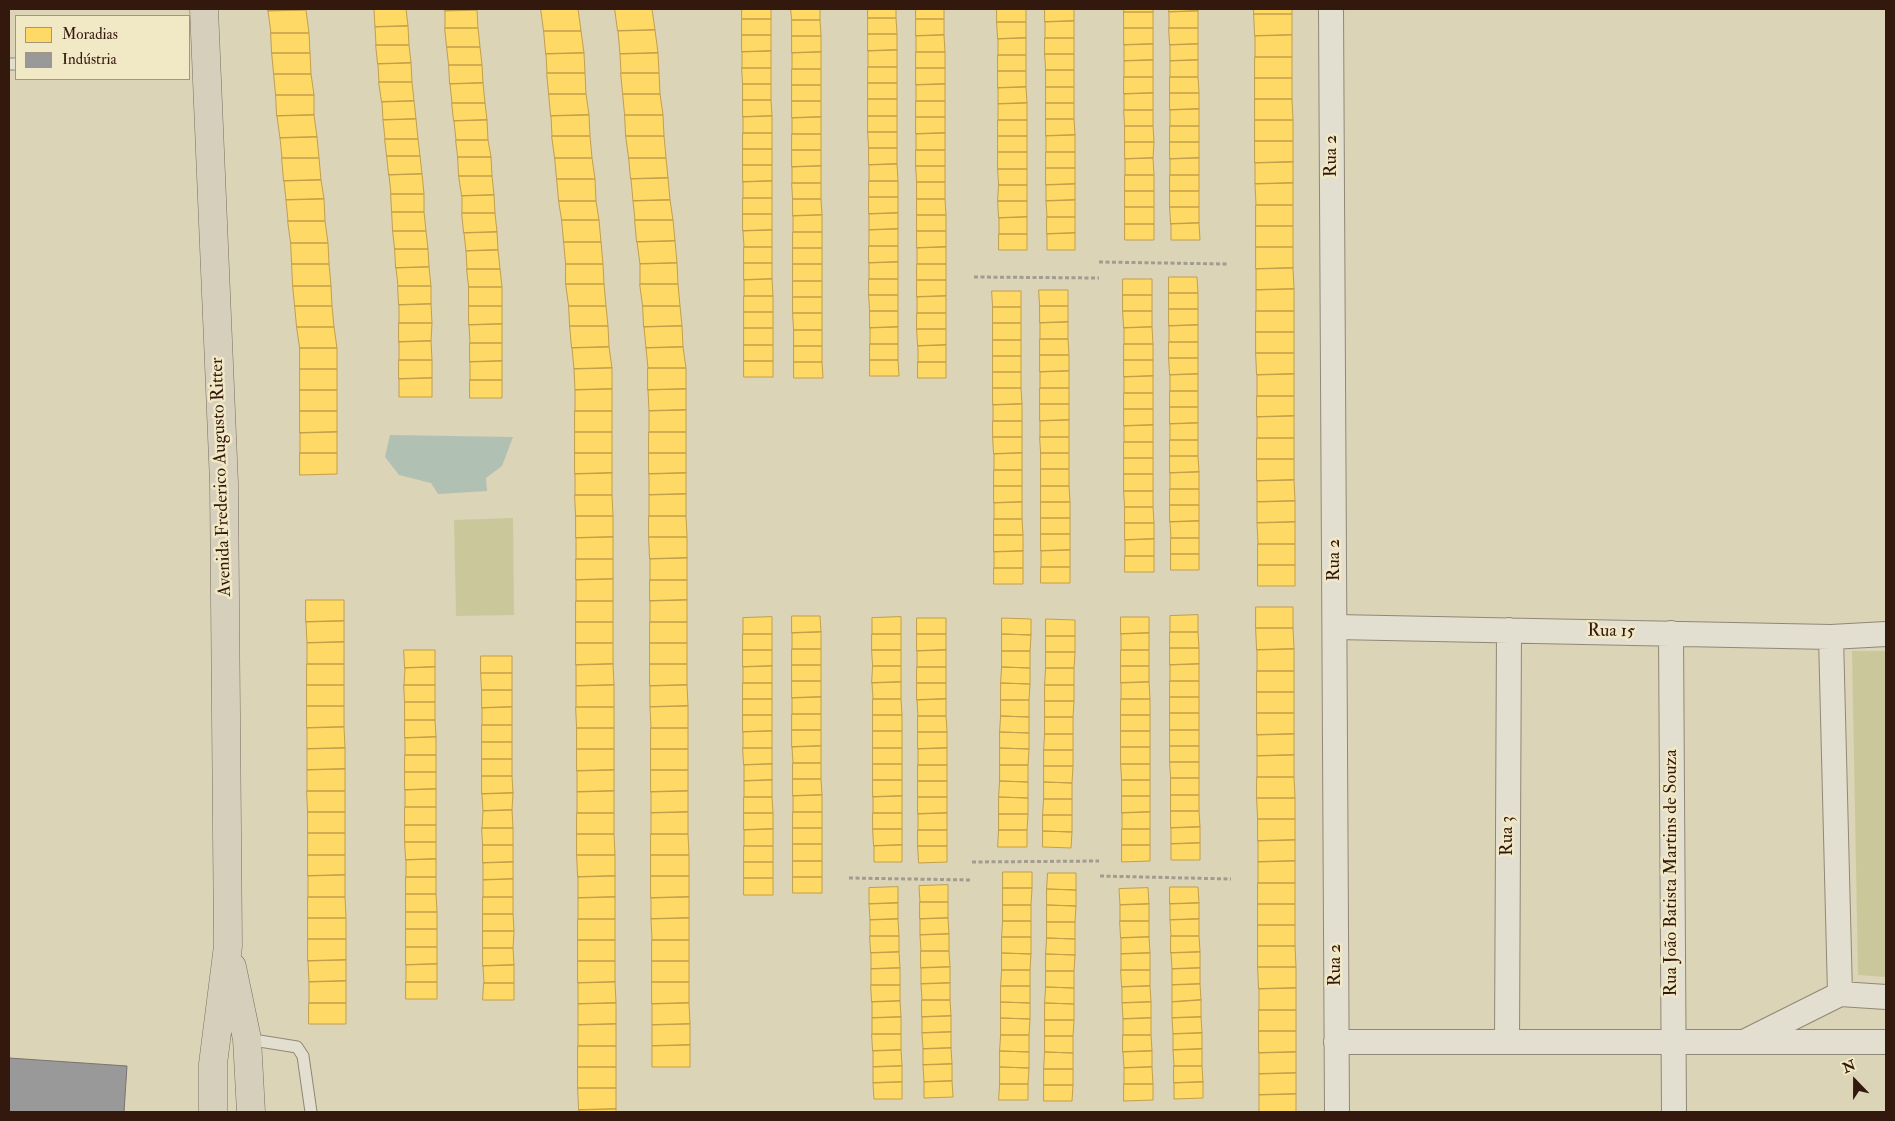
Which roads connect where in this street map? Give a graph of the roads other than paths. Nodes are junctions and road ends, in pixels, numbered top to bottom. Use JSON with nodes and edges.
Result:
{"nodes":[{"id":1,"x":204,"y":9,"type":"edge"},
{"id":2,"x":1331,"y":9,"type":"edge"},
{"id":3,"x":1336,"y":627,"type":"junction"},
{"id":4,"x":1509,"y":630,"type":"junction"},
{"id":5,"x":1671,"y":633,"type":"junction"},
{"id":6,"x":1886,"y":634,"type":"edge"},
{"id":7,"x":1831,"y":636,"type":"junction"},
{"id":8,"x":228,"y":946,"type":"junction"},
{"id":9,"x":1840,"y":994,"type":"junction"},
{"id":10,"x":1886,"y":997,"type":"edge"},
{"id":11,"x":247,"y":1039,"type":"junction"},
{"id":12,"x":1336,"y":1042,"type":"junction"},
{"id":13,"x":1507,"y":1042,"type":"junction"},
{"id":14,"x":1674,"y":1042,"type":"junction"},
{"id":15,"x":1744,"y":1042,"type":"junction"},
{"id":16,"x":1886,"y":1042,"type":"edge"},
{"id":17,"x":214,"y":1112,"type":"edge"},
{"id":18,"x":251,"y":1112,"type":"edge"},
{"id":19,"x":311,"y":1112,"type":"edge"},
{"id":20,"x":1337,"y":1112,"type":"edge"},
{"id":21,"x":1674,"y":1112,"type":"edge"}],
"edges":[{"from":1,"to":8,"type":"main road","name":"Avenida Frederico Augusto Ritter"},
{"from":2,"to":3,"type":"street","name":"Rua 2"},
{"from":3,"to":4,"type":"street","name":"Rua 15"},
{"from":3,"to":12,"type":"street","name":"Rua 2"},
{"from":4,"to":5,"type":"street","name":"Rua 15"},
{"from":4,"to":13,"type":"street","name":"Rua 3"},
{"from":5,"to":7,"type":"street","name":"Rua 15"},
{"from":5,"to":14,"type":"street","name":"Rua João Batista Martins de Souza"},
{"from":6,"to":7,"type":"street","name":"Rua 15"},
{"from":7,"to":9,"type":"street"},
{"from":8,"to":11,"type":"main road","name":"Avenida Frederico Augusto Ritter"},
{"from":8,"to":17,"type":"main road","name":"Avenida Frederico Augusto Ritter"},
{"from":9,"to":10,"type":"street"},
{"from":9,"to":15,"type":"street"},
{"from":11,"to":18,"type":"main road","name":"Avenida Frederico Augusto Ritter"},
{"from":11,"to":19,"type":"lane"},
{"from":12,"to":13,"type":"street"},
{"from":12,"to":20,"type":"street","name":"Rua 2"},
{"from":13,"to":14,"type":"street"},
{"from":14,"to":15,"type":"street"},
{"from":14,"to":21,"type":"street","name":"Rua João Batista Martins de Souza"},
{"from":15,"to":16,"type":"street"}]}
